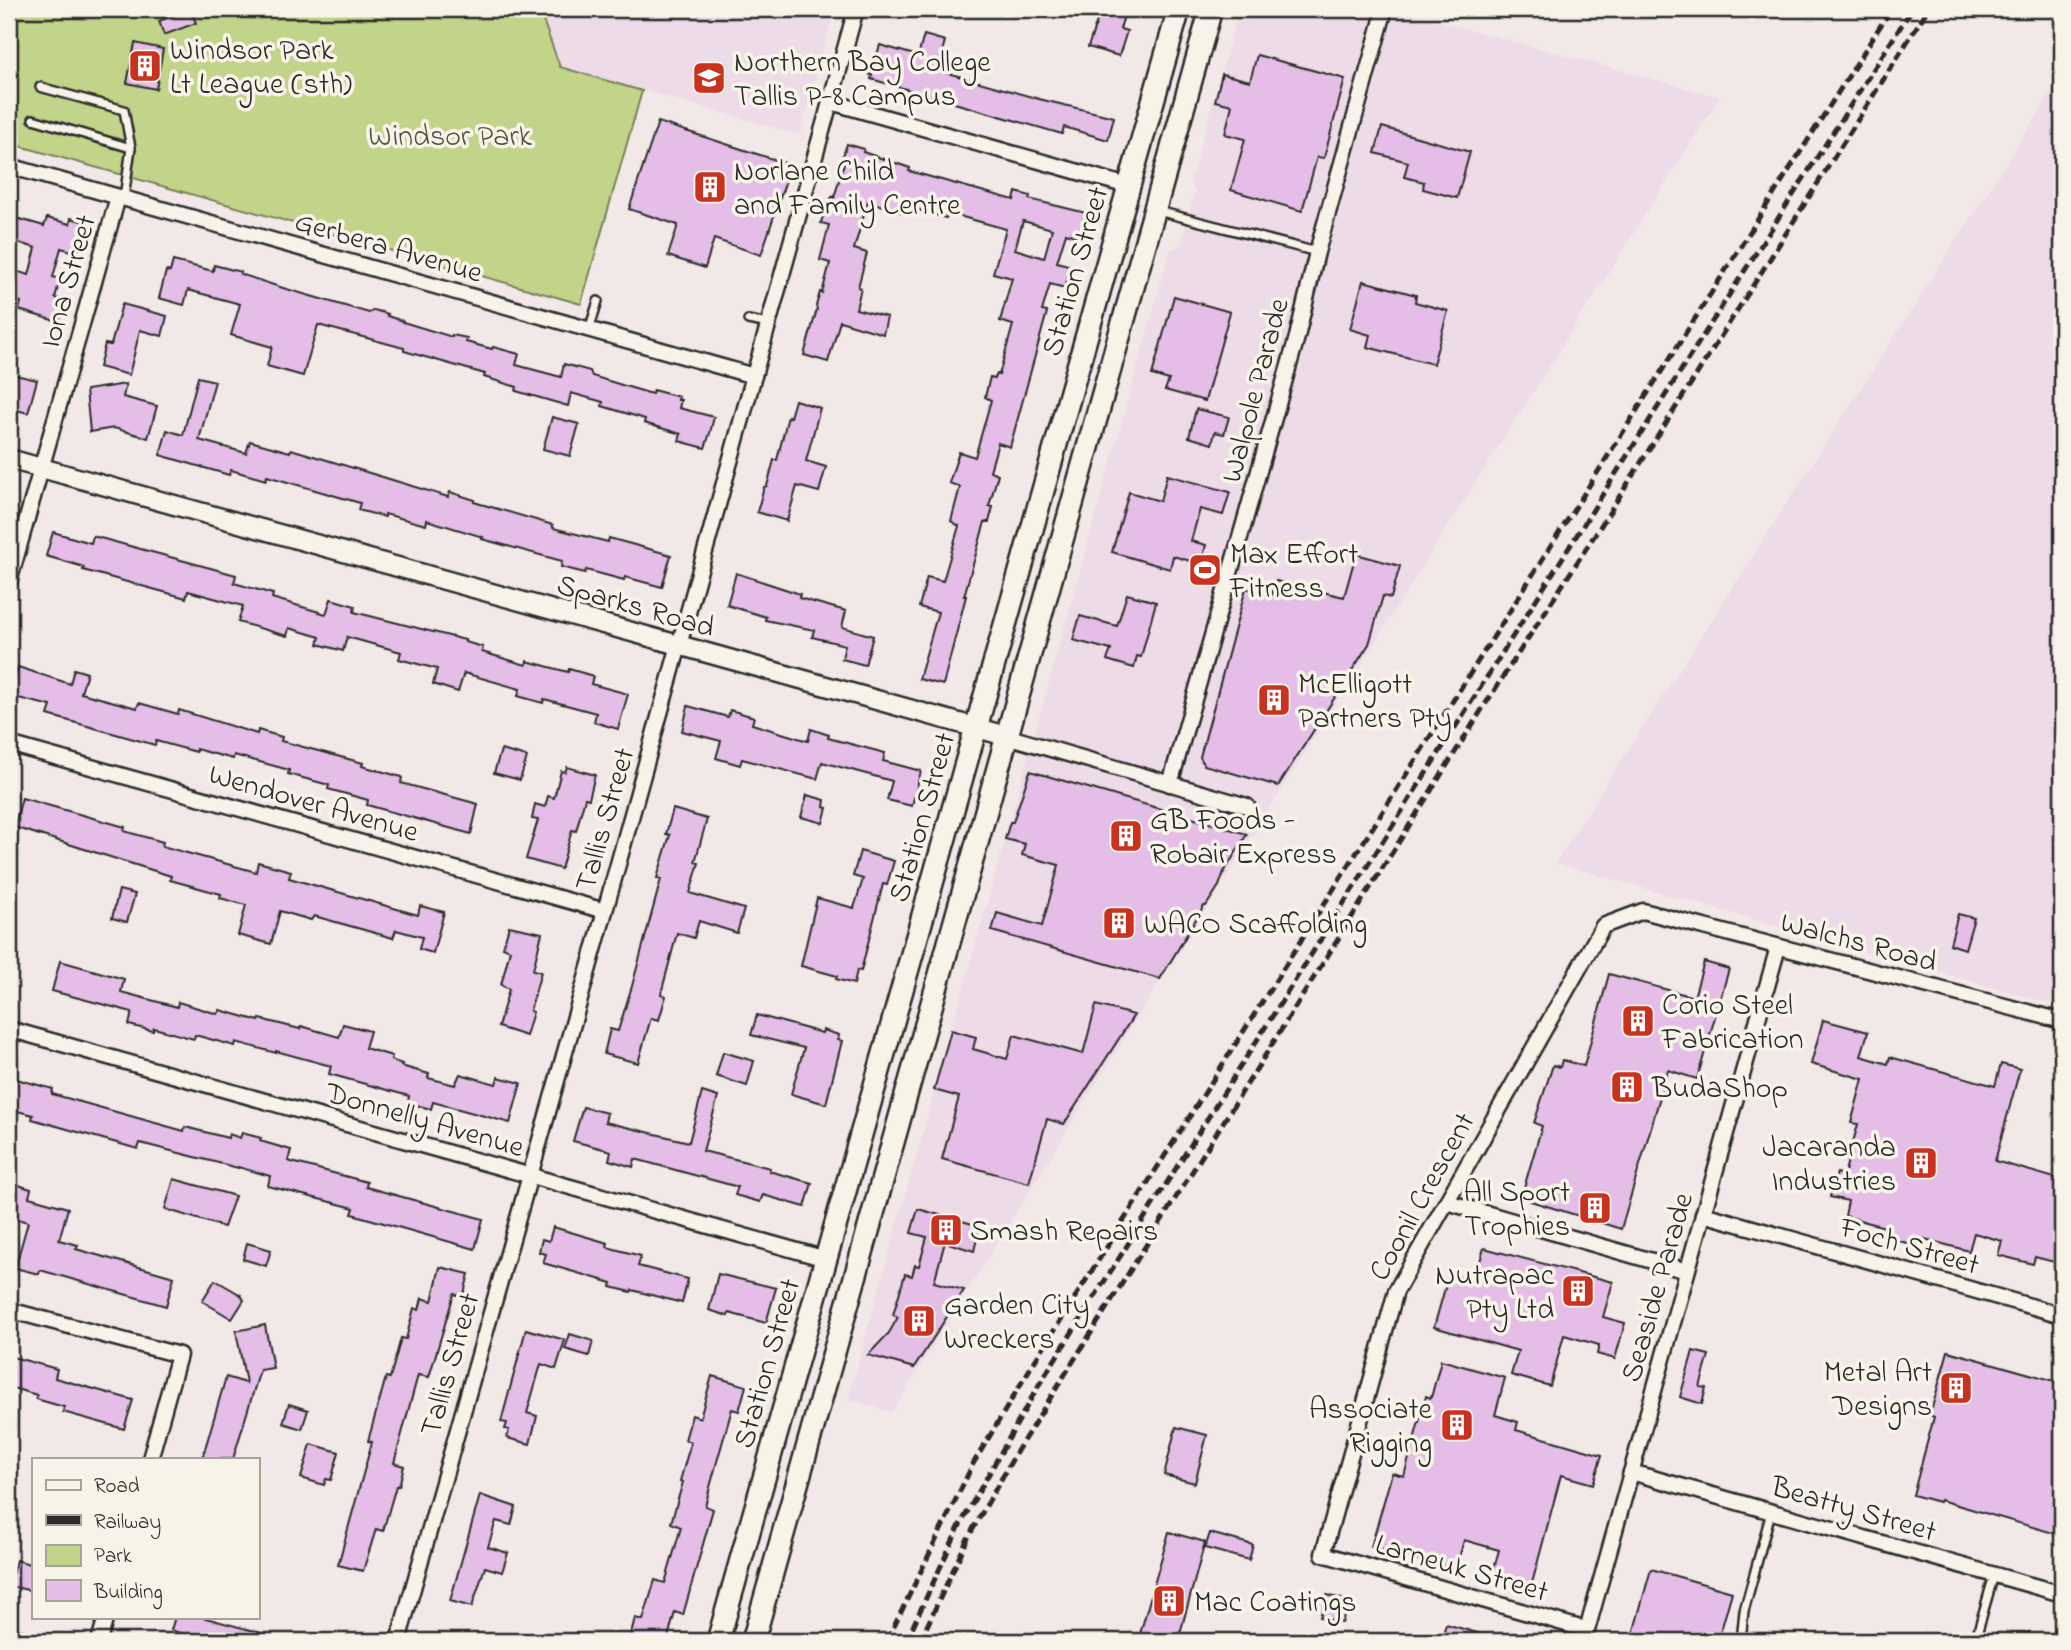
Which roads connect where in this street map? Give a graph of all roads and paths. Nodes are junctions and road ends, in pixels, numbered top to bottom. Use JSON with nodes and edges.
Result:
{"nodes":[{"id":1,"x":856,"y":9,"type":"edge"},
{"id":2,"x":1179,"y":9,"type":"edge"},
{"id":3,"x":1211,"y":9,"type":"edge"},
{"id":4,"x":1385,"y":9,"type":"edge"},
{"id":5,"x":40,"y":87,"type":"dead end"},
{"id":6,"x":831,"y":102,"type":"junction"},
{"id":7,"x":33,"y":119,"type":"dead end"},
{"id":8,"x":131,"y":148,"type":"junction"},
{"id":9,"x":9,"y":166,"type":"edge"},
{"id":10,"x":1128,"y":186,"type":"junction"},
{"id":11,"x":121,"y":198,"type":"junction"},
{"id":12,"x":1154,"y":210,"type":"junction"},
{"id":13,"x":1317,"y":252,"type":"junction"},
{"id":14,"x":598,"y":301,"type":"dead end"},
{"id":15,"x":748,"y":320,"type":"dead end"},
{"id":16,"x":769,"y":324,"type":"junction"},
{"id":17,"x":589,"y":330,"type":"junction"},
{"id":18,"x":754,"y":376,"type":"junction"},
{"id":19,"x":9,"y":458,"type":"edge"},
{"id":20,"x":41,"y":468,"type":"junction"},
{"id":21,"x":9,"y":582,"type":"edge"},
{"id":22,"x":680,"y":646,"type":"junction"},
{"id":23,"x":977,"y":728,"type":"junction"},
{"id":24,"x":1006,"y":736,"type":"junction"},
{"id":25,"x":9,"y":744,"type":"edge"},
{"id":26,"x":1170,"y":784,"type":"junction"},
{"id":27,"x":1247,"y":806,"type":"dead end"},
{"id":28,"x":605,"y":911,"type":"junction"},
{"id":29,"x":1643,"y":911,"type":"joint"},
{"id":30,"x":1778,"y":947,"type":"junction"},
{"id":31,"x":2062,"y":1021,"type":"edge"},
{"id":32,"x":9,"y":1029,"type":"edge"},
{"id":33,"x":531,"y":1176,"type":"junction"},
{"id":34,"x":1447,"y":1202,"type":"junction"},
{"id":35,"x":1703,"y":1214,"type":"junction"},
{"id":36,"x":826,"y":1259,"type":"junction"},
{"id":37,"x":1687,"y":1271,"type":"junction"},
{"id":38,"x":9,"y":1310,"type":"edge"},
{"id":39,"x":2062,"y":1315,"type":"edge"},
{"id":40,"x":150,"y":1458,"type":"edge"},
{"id":41,"x":1631,"y":1472,"type":"junction"},
{"id":42,"x":1771,"y":1512,"type":"junction"},
{"id":43,"x":1323,"y":1554,"type":"joint"},
{"id":44,"x":1994,"y":1575,"type":"junction"},
{"id":45,"x":2062,"y":1594,"type":"edge"},
{"id":46,"x":106,"y":1618,"type":"edge"},
{"id":47,"x":1586,"y":1636,"type":"edge"},
{"id":48,"x":9,"y":1638,"type":"edge"},
{"id":49,"x":23,"y":1641,"type":"edge"},
{"id":50,"x":99,"y":1641,"type":"edge"},
{"id":51,"x":398,"y":1641,"type":"edge"},
{"id":52,"x":718,"y":1641,"type":"edge"},
{"id":53,"x":753,"y":1641,"type":"edge"},
{"id":54,"x":1741,"y":1641,"type":"edge"},
{"id":55,"x":1975,"y":1641,"type":"edge"}],
"edges":[{"from":1,"to":6,"type":"street","name":"Tallis Street"},
{"from":2,"to":10,"type":"main road","name":"Station Street"},
{"from":3,"to":12,"type":"main road","name":"Station Street"},
{"from":4,"to":13,"type":"street","name":"Walpole Parade"},
{"from":5,"to":8,"type":"lane"},
{"from":6,"to":10,"type":"street"},
{"from":6,"to":16,"type":"street","name":"Tallis Street"},
{"from":7,"to":8,"type":"lane"},
{"from":8,"to":11,"type":"lane"},
{"from":9,"to":11,"type":"street","name":"Gerbera Avenue"},
{"from":10,"to":23,"type":"main road","name":"Station Street"},
{"from":11,"to":17,"type":"street","name":"Gerbera Avenue"},
{"from":11,"to":20,"type":"street","name":"Iona Street"},
{"from":12,"to":13,"type":"lane"},
{"from":12,"to":24,"type":"main road","name":"Station Street"},
{"from":13,"to":26,"type":"street","name":"Walpole Parade"},
{"from":14,"to":17,"type":"lane"},
{"from":15,"to":16,"type":"lane"},
{"from":16,"to":18,"type":"street","name":"Tallis Street"},
{"from":17,"to":18,"type":"street","name":"Gerbera Avenue"},
{"from":18,"to":22,"type":"street","name":"Tallis Street"},
{"from":19,"to":20,"type":"street","name":"Sparks Road"},
{"from":20,"to":21,"type":"street","name":"Iona Street"},
{"from":20,"to":22,"type":"street","name":"Sparks Road"},
{"from":22,"to":23,"type":"street","name":"Sparks Road"},
{"from":22,"to":28,"type":"street","name":"Tallis Street"},
{"from":23,"to":24,"type":"street","name":"Sparks Road"},
{"from":23,"to":36,"type":"main road","name":"Station Street"},
{"from":24,"to":26,"type":"street","name":"Sparks Road"},
{"from":24,"to":53,"type":"main road","name":"Station Street"},
{"from":25,"to":28,"type":"street","name":"Wendover Avenue"},
{"from":26,"to":27,"type":"street","name":"Sparks Road"},
{"from":28,"to":33,"type":"street","name":"Tallis Street"},
{"from":29,"to":30,"type":"street","name":"Walchs Road"},
{"from":29,"to":34,"type":"street","name":"Coonil Crescent"},
{"from":30,"to":31,"type":"street","name":"Walchs Road"},
{"from":30,"to":35,"type":"street","name":"Seaside Parade"},
{"from":32,"to":33,"type":"street","name":"Donnelly Avenue"},
{"from":33,"to":36,"type":"street","name":"Donnelly Avenue"},
{"from":33,"to":51,"type":"street","name":"Tallis Street"},
{"from":34,"to":37,"type":"street"},
{"from":34,"to":43,"type":"street","name":"Coonil Crescent"},
{"from":35,"to":37,"type":"street","name":"Seaside Parade"},
{"from":35,"to":39,"type":"street","name":"Foch Street"},
{"from":36,"to":52,"type":"main road","name":"Station Street"},
{"from":37,"to":41,"type":"street","name":"Seaside Parade"},
{"from":38,"to":40,"type":"street"},
{"from":41,"to":42,"type":"street","name":"Beatty Street"},
{"from":41,"to":47,"type":"street","name":"Seaside Parade"},
{"from":42,"to":44,"type":"street","name":"Beatty Street"},
{"from":42,"to":54,"type":"lane"},
{"from":43,"to":47,"type":"street","name":"Larneuk Street"},
{"from":44,"to":45,"type":"street","name":"Beatty Street"},
{"from":44,"to":55,"type":"lane"},
{"from":46,"to":50,"type":"street"},
{"from":48,"to":49,"type":"street"}]}
